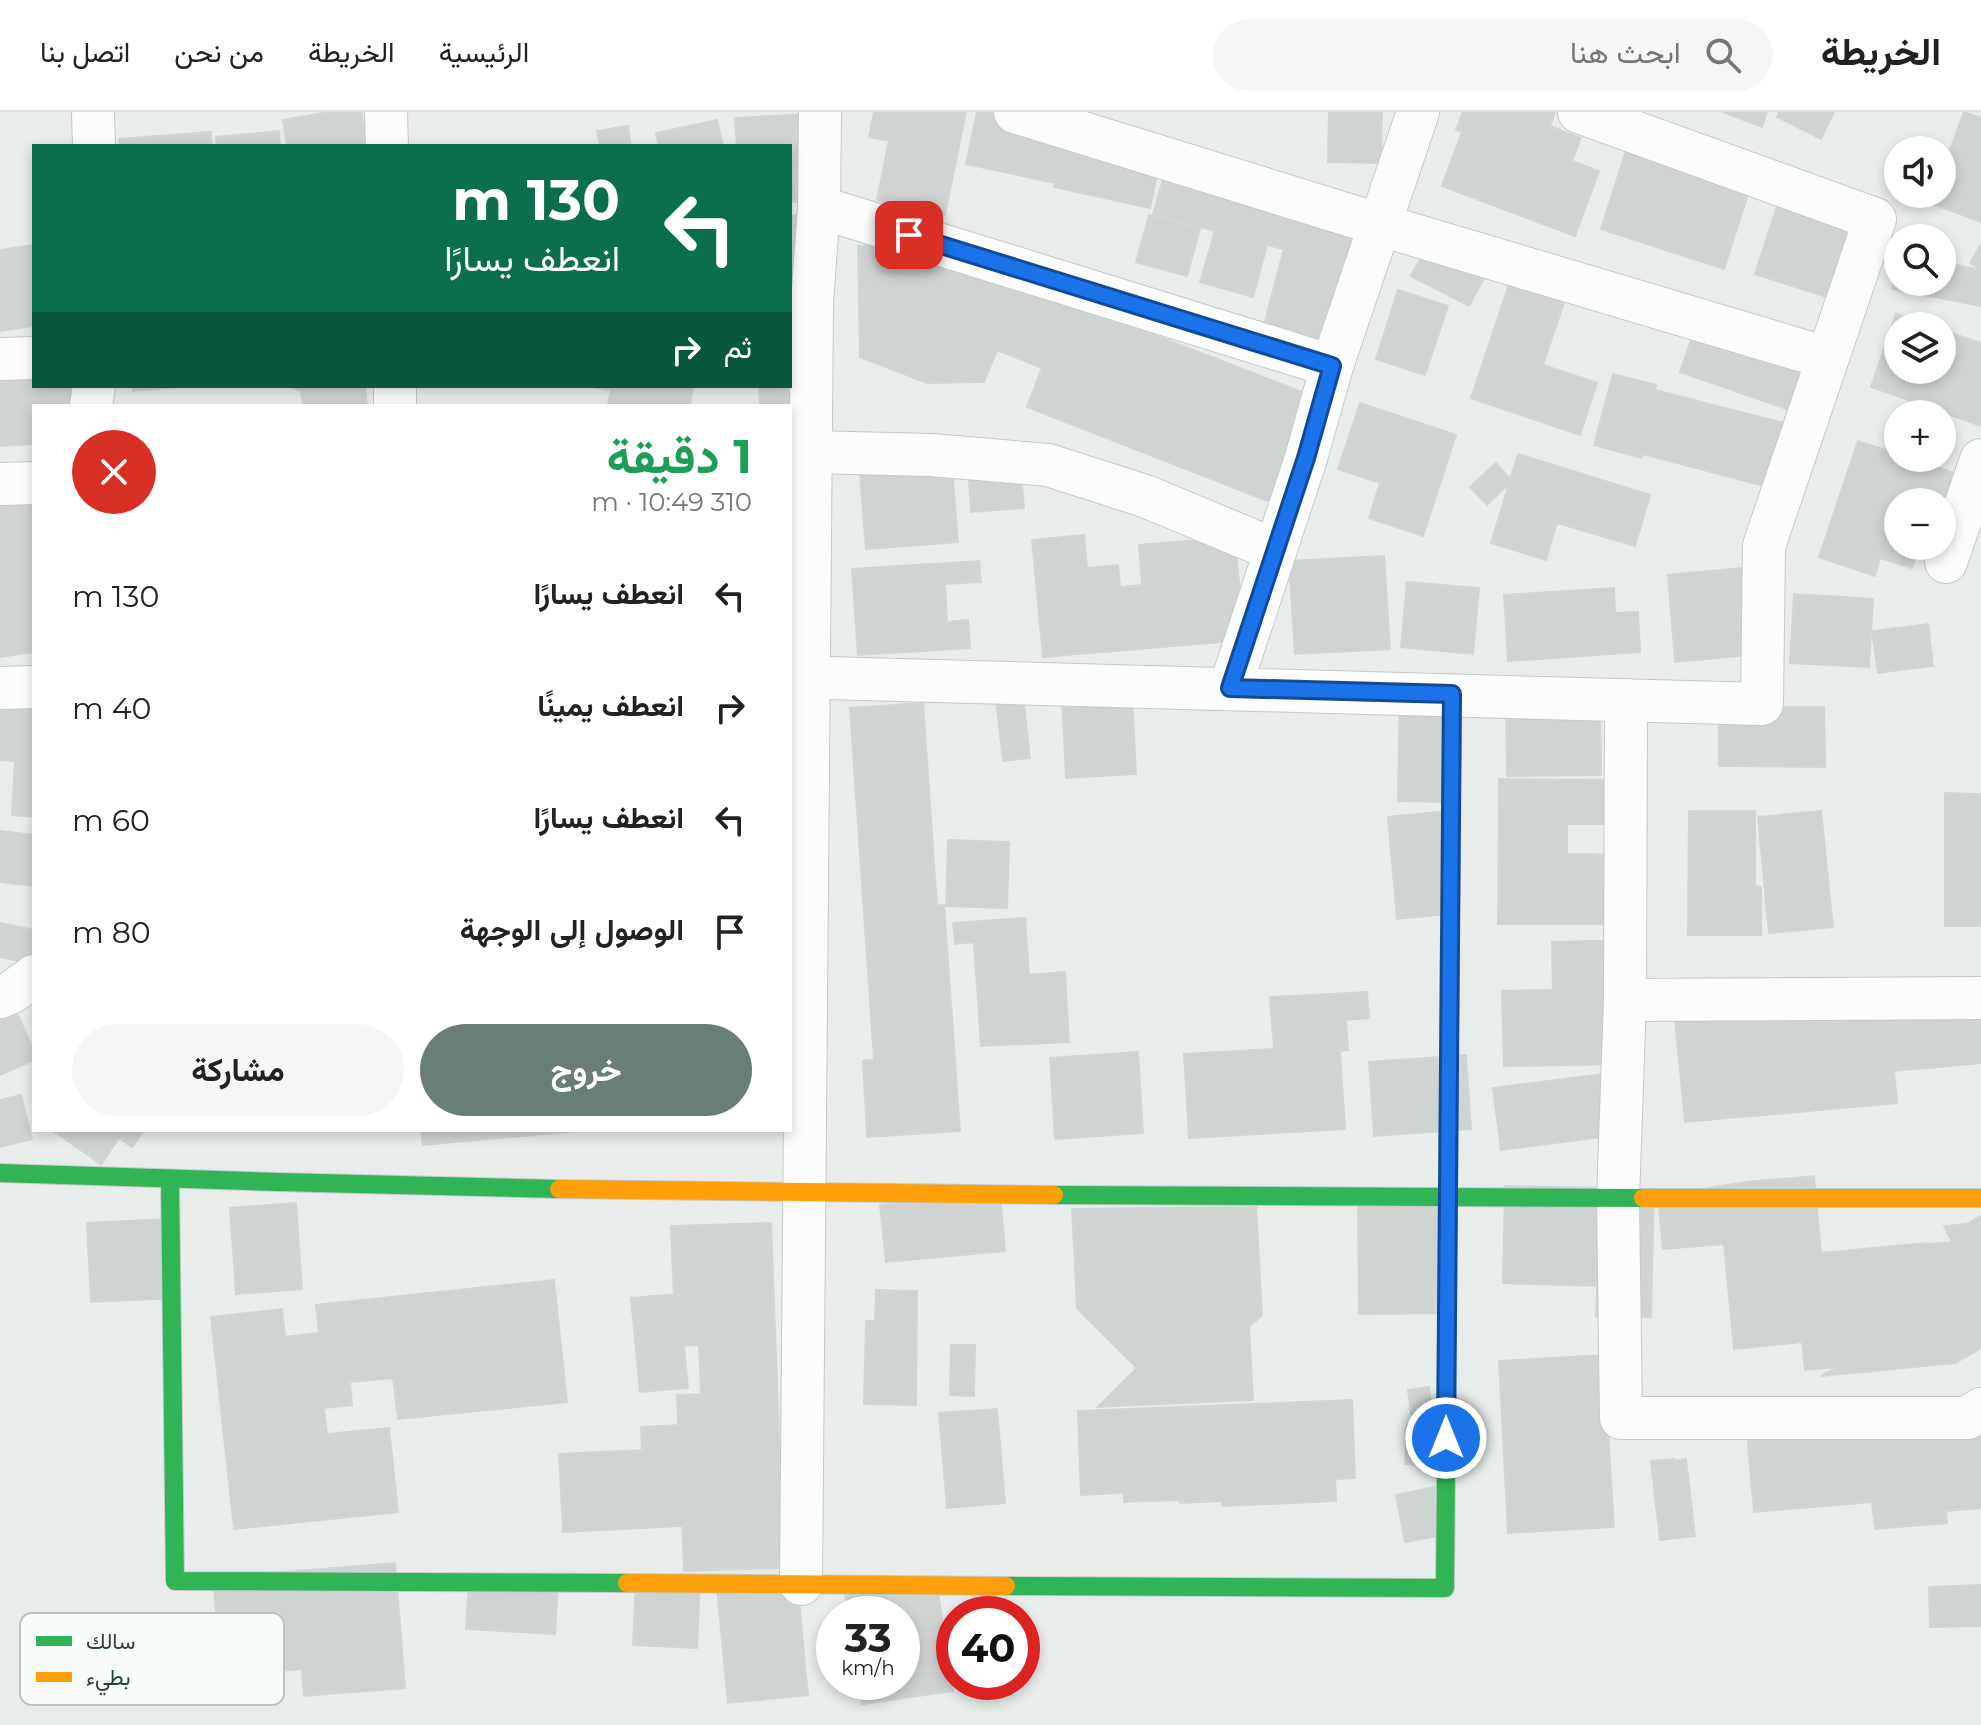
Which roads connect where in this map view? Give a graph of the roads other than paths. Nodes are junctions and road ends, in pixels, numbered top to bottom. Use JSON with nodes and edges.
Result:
{"nodes":[{"id":1,"x":93,"y":112,"type":"edge"},
{"id":2,"x":386,"y":112,"type":"edge"},
{"id":3,"x":820,"y":112,"type":"edge"},
{"id":4,"x":1015,"y":112,"type":"edge"},
{"id":5,"x":1418,"y":112,"type":"edge"},
{"id":6,"x":1579,"y":112,"type":"edge"},
{"id":7,"x":94,"y":144,"type":"edge"},
{"id":8,"x":387,"y":144,"type":"edge"},
{"id":9,"x":819,"y":207,"type":"junction"},
{"id":10,"x":1381,"y":225,"type":"junction"},
{"id":11,"x":801,"y":301,"type":"edge"},
{"id":12,"x":32,"y":358,"type":"edge"},
{"id":13,"x":1827,"y":358,"type":"junction"},
{"id":14,"x":0,"y":359,"type":"edge"},
{"id":15,"x":1332,"y":366,"type":"junction"},
{"id":16,"x":811,"y":452,"type":"junction"},
{"id":17,"x":1981,"y":460,"type":"edge"},
{"id":18,"x":32,"y":483,"type":"edge"},
{"id":19,"x":0,"y":484,"type":"edge"},
{"id":20,"x":1275,"y":550,"type":"junction"},
{"id":21,"x":1946,"y":562,"type":"dead end"},
{"id":22,"x":800,"y":677,"type":"edge"},
{"id":23,"x":32,"y":687,"type":"edge"},
{"id":24,"x":0,"y":688,"type":"edge"},
{"id":25,"x":1230,"y":688,"type":"junction"},
{"id":26,"x":1452,"y":694,"type":"junction"},
{"id":27,"x":1626,"y":700,"type":"junction"},
{"id":28,"x":32,"y":977,"type":"edge"},
{"id":29,"x":0,"y":997,"type":"edge"},
{"id":30,"x":1981,"y":998,"type":"edge"},
{"id":31,"x":1625,"y":1000,"type":"junction"},
{"id":32,"x":0,"y":1173,"type":"edge"},
{"id":33,"x":170,"y":1180,"type":"junction"},
{"id":34,"x":805,"y":1193,"type":"junction"},
{"id":35,"x":1447,"y":1198,"type":"junction"},
{"id":36,"x":1981,"y":1198,"type":"edge"},
{"id":37,"x":1618,"y":1199,"type":"junction"},
{"id":38,"x":1981,"y":1409,"type":"edge"},
{"id":39,"x":801,"y":1584,"type":"junction"}],
"edges":[{"from":1,"to":7,"type":"street"},
{"from":2,"to":8,"type":"street"},
{"from":3,"to":9,"type":"street"},
{"from":4,"to":10,"type":"street"},
{"from":5,"to":10,"type":"street"},
{"from":6,"to":13,"type":"street"},
{"from":9,"to":11,"type":"street"},
{"from":9,"to":15,"type":"street"},
{"from":10,"to":13,"type":"street"},
{"from":10,"to":15,"type":"street"},
{"from":11,"to":16,"type":"street"},
{"from":12,"to":14,"type":"street"},
{"from":13,"to":27,"type":"street"},
{"from":15,"to":20,"type":"street"},
{"from":16,"to":20,"type":"street"},
{"from":16,"to":22,"type":"street"},
{"from":17,"to":21,"type":"street"},
{"from":18,"to":19,"type":"street"},
{"from":20,"to":25,"type":"street"},
{"from":22,"to":25,"type":"street"},
{"from":22,"to":34,"type":"street"},
{"from":23,"to":24,"type":"street"},
{"from":25,"to":26,"type":"street"},
{"from":26,"to":27,"type":"street"},
{"from":26,"to":35,"type":"street"},
{"from":27,"to":31,"type":"street"},
{"from":28,"to":29,"type":"street"},
{"from":30,"to":31,"type":"street"},
{"from":31,"to":37,"type":"street"},
{"from":32,"to":33,"type":"street"},
{"from":33,"to":34,"type":"street"},
{"from":33,"to":39,"type":"street"},
{"from":34,"to":35,"type":"street"},
{"from":34,"to":39,"type":"street"},
{"from":35,"to":37,"type":"street"},
{"from":35,"to":39,"type":"street"},
{"from":36,"to":37,"type":"street"},
{"from":37,"to":38,"type":"street"}]}
